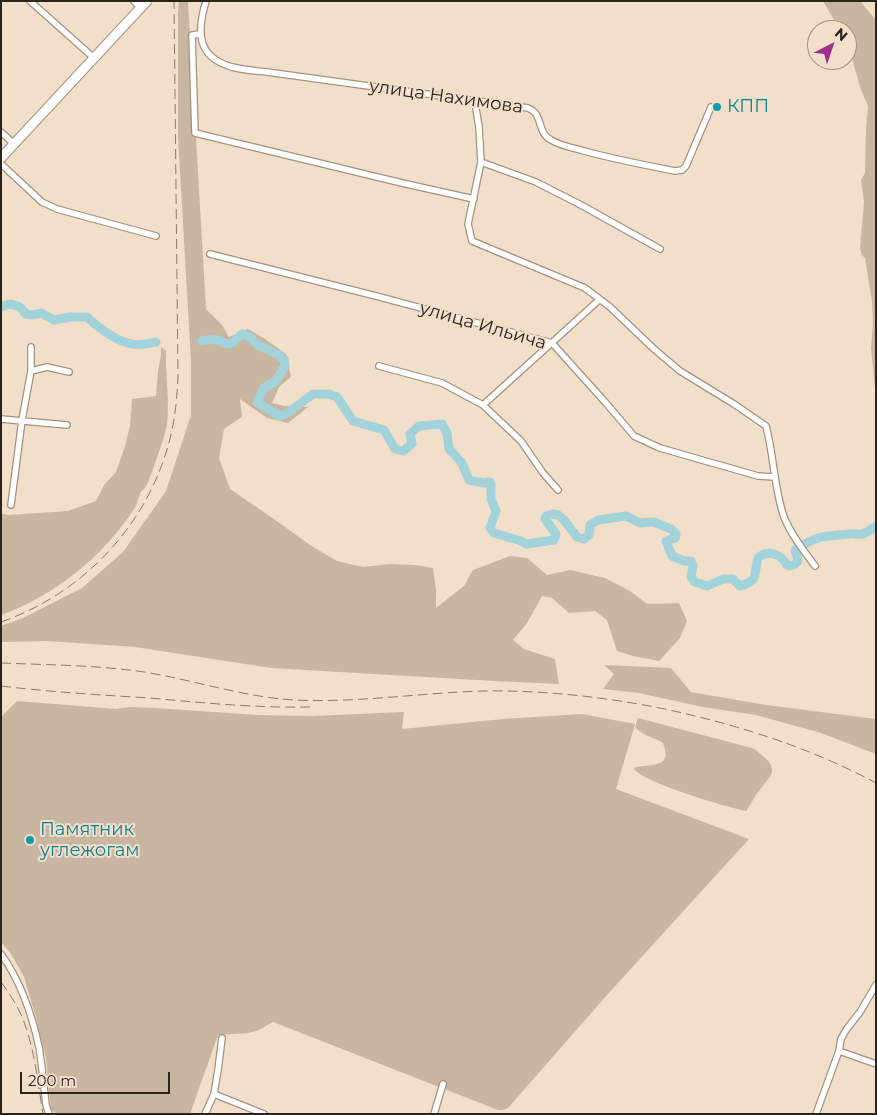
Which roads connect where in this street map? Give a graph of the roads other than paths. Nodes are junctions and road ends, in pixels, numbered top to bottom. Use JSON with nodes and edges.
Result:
{"nodes":[{"id":1,"x":30,"y":1,"type":"edge"},
{"id":2,"x":134,"y":1,"type":"edge"},
{"id":3,"x":206,"y":1,"type":"edge"},
{"id":4,"x":144,"y":5,"type":"edge"},
{"id":5,"x":200,"y":34,"type":"junction"},
{"id":6,"x":94,"y":58,"type":"junction"},
{"id":7,"x":476,"y":100,"type":"junction"},
{"id":8,"x":711,"y":107,"type":"dead end"},
{"id":9,"x":1,"y":132,"type":"edge"},
{"id":10,"x":14,"y":144,"type":"junction"},
{"id":11,"x":1,"y":158,"type":"edge"},
{"id":12,"x":481,"y":162,"type":"junction"},
{"id":13,"x":1,"y":164,"type":"edge"},
{"id":14,"x":474,"y":198,"type":"junction"},
{"id":15,"x":156,"y":236,"type":"dead end"},
{"id":16,"x":660,"y":250,"type":"dead end"},
{"id":17,"x":210,"y":254,"type":"dead end"},
{"id":18,"x":599,"y":300,"type":"junction"},
{"id":19,"x":552,"y":344,"type":"junction"},
{"id":20,"x":31,"y":347,"type":"dead end"},
{"id":21,"x":379,"y":366,"type":"dead end"},
{"id":22,"x":31,"y":371,"type":"junction"},
{"id":23,"x":69,"y":372,"type":"dead end"},
{"id":24,"x":483,"y":405,"type":"junction"},
{"id":25,"x":1,"y":419,"type":"edge"},
{"id":26,"x":22,"y":420,"type":"junction"},
{"id":27,"x":67,"y":425,"type":"dead end"},
{"id":28,"x":775,"y":477,"type":"junction"},
{"id":29,"x":558,"y":490,"type":"dead end"},
{"id":30,"x":11,"y":505,"type":"dead end"},
{"id":31,"x":815,"y":566,"type":"dead end"},
{"id":32,"x":1,"y":954,"type":"edge"},
{"id":33,"x":876,"y":985,"type":"edge"},
{"id":34,"x":222,"y":1038,"type":"dead end"},
{"id":35,"x":838,"y":1051,"type":"junction"},
{"id":36,"x":876,"y":1064,"type":"edge"},
{"id":37,"x":443,"y":1084,"type":"dead end"},
{"id":38,"x":214,"y":1094,"type":"junction"},
{"id":39,"x":49,"y":1114,"type":"edge"},
{"id":40,"x":205,"y":1114,"type":"edge"},
{"id":41,"x":264,"y":1114,"type":"edge"},
{"id":42,"x":434,"y":1114,"type":"edge"},
{"id":43,"x":816,"y":1114,"type":"edge"}],
"edges":[{"from":1,"to":6,"type":"street"},
{"from":2,"to":4,"type":"street"},
{"from":3,"to":5,"type":"street"},
{"from":4,"to":6,"type":"main road"},
{"from":5,"to":7,"type":"street","name":"улица Нахимова"},
{"from":5,"to":14,"type":"street"},
{"from":6,"to":10,"type":"main road"},
{"from":7,"to":8,"type":"street","name":"улица Нахимова"},
{"from":7,"to":12,"type":"street"},
{"from":9,"to":10,"type":"street"},
{"from":10,"to":11,"type":"main road"},
{"from":12,"to":14,"type":"street"},
{"from":12,"to":16,"type":"street"},
{"from":13,"to":15,"type":"street"},
{"from":14,"to":18,"type":"street"},
{"from":17,"to":19,"type":"street","name":"улица Ильича"},
{"from":18,"to":19,"type":"street"},
{"from":18,"to":28,"type":"street"},
{"from":19,"to":24,"type":"street"},
{"from":19,"to":28,"type":"street","name":"улица Ильича"},
{"from":20,"to":22,"type":"street"},
{"from":21,"to":24,"type":"street"},
{"from":22,"to":23,"type":"street"},
{"from":22,"to":26,"type":"street"},
{"from":24,"to":29,"type":"street"},
{"from":25,"to":26,"type":"street"},
{"from":26,"to":27,"type":"street"},
{"from":26,"to":30,"type":"street"},
{"from":28,"to":31,"type":"street"},
{"from":32,"to":39,"type":"street"},
{"from":33,"to":35,"type":"street"},
{"from":34,"to":38,"type":"street"},
{"from":35,"to":36,"type":"street"},
{"from":35,"to":43,"type":"street"},
{"from":37,"to":42,"type":"street"},
{"from":38,"to":40,"type":"street"},
{"from":38,"to":41,"type":"street"}]}
